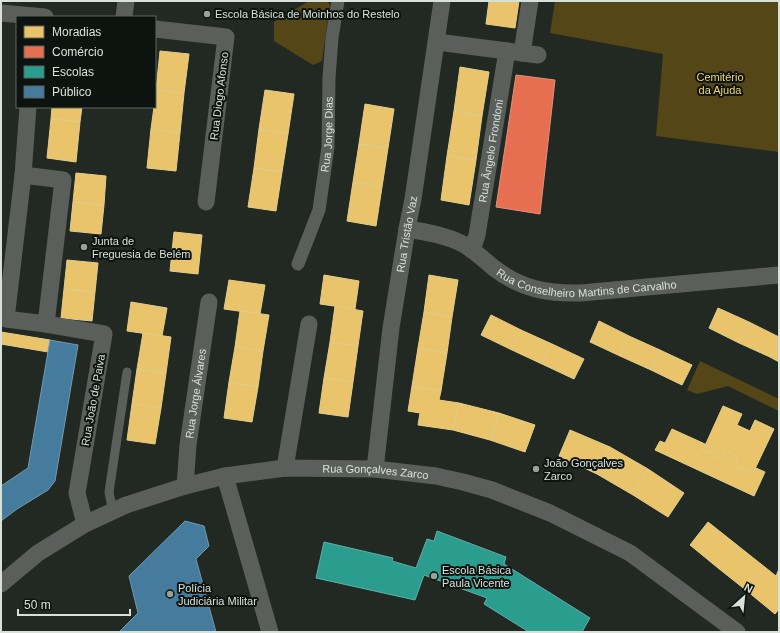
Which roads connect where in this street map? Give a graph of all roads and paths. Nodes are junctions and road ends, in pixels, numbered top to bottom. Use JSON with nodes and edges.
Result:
{"nodes":[{"id":1,"x":126,"y":1,"type":"edge"},
{"id":2,"x":338,"y":1,"type":"edge"},
{"id":3,"x":442,"y":1,"type":"edge"},
{"id":4,"x":530,"y":1,"type":"edge"},
{"id":5,"x":1,"y":13,"type":"edge"},
{"id":6,"x":30,"y":16,"type":"edge"},
{"id":7,"x":124,"y":16,"type":"edge"},
{"id":8,"x":156,"y":29,"type":"edge"},
{"id":9,"x":437,"y":42,"type":"junction"},
{"id":10,"x":523,"y":53,"type":"junction"},
{"id":11,"x":28,"y":108,"type":"edge"},
{"id":12,"x":23,"y":175,"type":"junction"},
{"id":13,"x":206,"y":202,"type":"dead end"},
{"id":14,"x":407,"y":229,"type":"junction"},
{"id":15,"x":472,"y":250,"type":"junction"},
{"id":16,"x":298,"y":264,"type":"dead end"},
{"id":17,"x":779,"y":275,"type":"edge"},
{"id":18,"x":209,"y":302,"type":"dead end"},
{"id":19,"x":46,"y":324,"type":"junction"},
{"id":20,"x":309,"y":324,"type":"dead end"},
{"id":21,"x":126,"y":372,"type":"dead end"},
{"id":22,"x":284,"y":468,"type":"junction"},
{"id":23,"x":375,"y":469,"type":"junction"},
{"id":24,"x":225,"y":476,"type":"junction"},
{"id":25,"x":185,"y":486,"type":"junction"},
{"id":26,"x":113,"y":512,"type":"junction"},
{"id":27,"x":86,"y":524,"type":"junction"},
{"id":28,"x":1,"y":584,"type":"edge"},
{"id":29,"x":270,"y":632,"type":"edge"},
{"id":30,"x":737,"y":632,"type":"edge"}],
"edges":[{"from":1,"to":7,"type":"street"},
{"from":2,"to":16,"type":"street","name":"Rua Jorge Dias"},
{"from":3,"to":9,"type":"street","name":"Rua Tristão Vaz"},
{"from":4,"to":10,"type":"street","name":"Rua Ângelo Frondoni"},
{"from":5,"to":6,"type":"street"},
{"from":8,"to":13,"type":"street","name":"Rua Diogo Afonso"},
{"from":9,"to":10,"type":"street"},
{"from":9,"to":14,"type":"street","name":"Rua Tristão Vaz"},
{"from":10,"to":15,"type":"street","name":"Rua Ângelo Frondoni"},
{"from":11,"to":12,"type":"street","name":"Rua João de Paiva"},
{"from":12,"to":19,"type":"street"},
{"from":12,"to":19,"type":"street","name":"Rua João de Paiva"},
{"from":14,"to":15,"type":"street","name":"Rua Conselheiro Martins de Carvalho"},
{"from":14,"to":23,"type":"street","name":"Rua Tristão Vaz"},
{"from":15,"to":17,"type":"street","name":"Rua Conselheiro Martins de Carvalho"},
{"from":18,"to":25,"type":"street","name":"Rua Jorge Álvares"},
{"from":19,"to":27,"type":"street","name":"Rua João de Paiva"},
{"from":20,"to":22,"type":"street"},
{"from":21,"to":26,"type":"lane"},
{"from":22,"to":23,"type":"street","name":"Rua Gonçalves Zarco"},
{"from":22,"to":24,"type":"street","name":"Rua Gonçalves Zarco"},
{"from":23,"to":30,"type":"street","name":"Rua Gonçalves Zarco"},
{"from":24,"to":25,"type":"street","name":"Rua Gonçalves Zarco"},
{"from":24,"to":29,"type":"street"},
{"from":25,"to":26,"type":"street","name":"Rua Gonçalves Zarco"},
{"from":26,"to":27,"type":"street","name":"Rua Gonçalves Zarco"},
{"from":27,"to":28,"type":"street","name":"Rua Gonçalves Zarco"}]}
